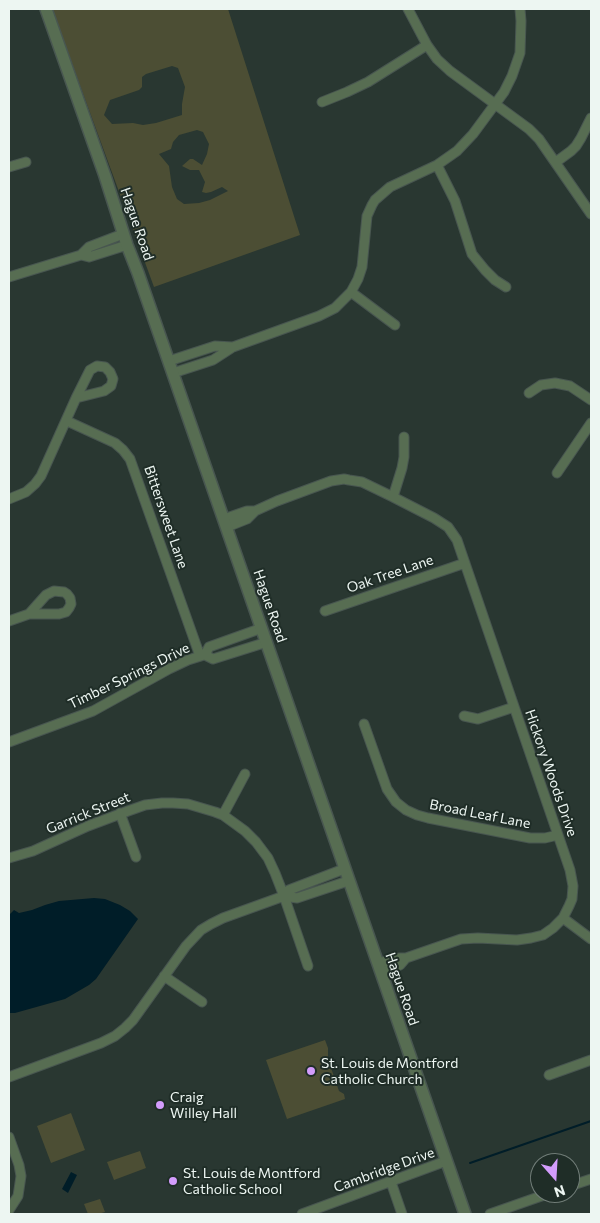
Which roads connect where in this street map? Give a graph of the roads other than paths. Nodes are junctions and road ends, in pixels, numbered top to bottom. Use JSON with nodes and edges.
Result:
{"nodes":[{"id":1,"x":46,"y":9,"type":"edge"},
{"id":2,"x":408,"y":9,"type":"edge"},
{"id":3,"x":520,"y":9,"type":"edge"},
{"id":4,"x":427,"y":46,"type":"junction"},
{"id":5,"x":322,"y":102,"type":"dead end"},
{"id":6,"x":496,"y":104,"type":"junction"},
{"id":7,"x":591,"y":118,"type":"edge"},
{"id":8,"x":26,"y":162,"type":"dead end"},
{"id":9,"x":556,"y":162,"type":"junction"},
{"id":10,"x":437,"y":165,"type":"junction"},
{"id":11,"x":9,"y":168,"type":"edge"},
{"id":12,"x":591,"y":214,"type":"edge"},
{"id":13,"x":125,"y":239,"type":"junction"},
{"id":14,"x":9,"y":278,"type":"edge"},
{"id":15,"x":506,"y":287,"type":"dead end"},
{"id":16,"x":351,"y":292,"type":"junction"},
{"id":17,"x":395,"y":325,"type":"dead end"},
{"id":18,"x":233,"y":347,"type":"junction"},
{"id":19,"x":169,"y":361,"type":"junction"},
{"id":20,"x":173,"y":373,"type":"junction"},
{"id":21,"x":529,"y":393,"type":"dead end"},
{"id":22,"x":76,"y":398,"type":"dead end"},
{"id":23,"x":591,"y":400,"type":"edge"},
{"id":24,"x":67,"y":421,"type":"junction"},
{"id":25,"x":591,"y":423,"type":"edge"},
{"id":26,"x":404,"y":437,"type":"dead end"},
{"id":27,"x":557,"y":473,"type":"dead end"},
{"id":28,"x":393,"y":497,"type":"junction"},
{"id":29,"x":9,"y":499,"type":"edge"},
{"id":30,"x":226,"y":523,"type":"junction"},
{"id":31,"x":465,"y":563,"type":"junction"},
{"id":32,"x":325,"y":611,"type":"dead end"},
{"id":33,"x":29,"y":614,"type":"dead end"},
{"id":34,"x":9,"y":621,"type":"edge"},
{"id":35,"x":262,"y":628,"type":"junction"},
{"id":36,"x":267,"y":642,"type":"junction"},
{"id":37,"x":202,"y":656,"type":"junction"},
{"id":38,"x":514,"y":707,"type":"junction"},
{"id":39,"x":464,"y":716,"type":"dead end"},
{"id":40,"x":364,"y":724,"type":"dead end"},
{"id":41,"x":9,"y":742,"type":"edge"},
{"id":42,"x":245,"y":774,"type":"dead end"},
{"id":43,"x":120,"y":814,"type":"junction"},
{"id":44,"x":222,"y":815,"type":"junction"},
{"id":45,"x":558,"y":835,"type":"junction"},
{"id":46,"x":136,"y":857,"type":"dead end"},
{"id":47,"x":9,"y":858,"type":"edge"},
{"id":48,"x":344,"y":869,"type":"junction"},
{"id":49,"x":348,"y":881,"type":"junction"},
{"id":50,"x":284,"y":896,"type":"junction"},
{"id":51,"x":564,"y":918,"type":"junction"},
{"id":52,"x":591,"y":939,"type":"edge"},
{"id":53,"x":308,"y":966,"type":"dead end"},
{"id":54,"x":380,"y":968,"type":"junction"},
{"id":55,"x":164,"y":976,"type":"junction"},
{"id":56,"x":202,"y":1002,"type":"dead end"},
{"id":57,"x":591,"y":1060,"type":"edge"},
{"id":58,"x":549,"y":1075,"type":"dead end"},
{"id":59,"x":9,"y":1077,"type":"edge"},
{"id":60,"x":9,"y":1137,"type":"edge"},
{"id":61,"x":446,"y":1161,"type":"junction"},
{"id":62,"x":391,"y":1182,"type":"junction"},
{"id":63,"x":530,"y":1200,"type":"edge"},
{"id":64,"x":9,"y":1210,"type":"edge"},
{"id":65,"x":302,"y":1214,"type":"edge"},
{"id":66,"x":402,"y":1214,"type":"edge"},
{"id":67,"x":465,"y":1214,"type":"edge"},
{"id":68,"x":490,"y":1214,"type":"edge"}],
"edges":[{"from":1,"to":13,"type":"street","name":"Hague Road"},
{"from":2,"to":4,"type":"street"},
{"from":3,"to":6,"type":"street"},
{"from":4,"to":5,"type":"street"},
{"from":4,"to":6,"type":"street"},
{"from":6,"to":9,"type":"street"},
{"from":6,"to":10,"type":"street"},
{"from":7,"to":9,"type":"street"},
{"from":8,"to":11,"type":"street"},
{"from":9,"to":12,"type":"street"},
{"from":10,"to":15,"type":"street"},
{"from":10,"to":16,"type":"street"},
{"from":13,"to":14,"type":"street"},
{"from":13,"to":19,"type":"street","name":"Hague Road"},
{"from":16,"to":17,"type":"street"},
{"from":16,"to":18,"type":"street"},
{"from":18,"to":19,"type":"street"},
{"from":18,"to":20,"type":"street"},
{"from":19,"to":20,"type":"street","name":"Hague Road"},
{"from":20,"to":30,"type":"street","name":"Hague Road"},
{"from":21,"to":23,"type":"street"},
{"from":22,"to":24,"type":"street"},
{"from":24,"to":29,"type":"street"},
{"from":24,"to":37,"type":"street","name":"Bittersweet Lane"},
{"from":25,"to":27,"type":"street"},
{"from":26,"to":28,"type":"street"},
{"from":28,"to":30,"type":"street","name":"Hickory Woods Drive"},
{"from":28,"to":31,"type":"street","name":"Hickory Woods Drive"},
{"from":30,"to":35,"type":"street","name":"Hague Road"},
{"from":31,"to":32,"type":"street","name":"Oak Tree Lane"},
{"from":31,"to":38,"type":"street","name":"Hickory Woods Drive"},
{"from":33,"to":34,"type":"street"},
{"from":35,"to":36,"type":"street","name":"Hague Road"},
{"from":35,"to":37,"type":"street","name":"Timber Springs Drive"},
{"from":36,"to":37,"type":"street","name":"Timber Springs Drive"},
{"from":36,"to":48,"type":"street","name":"Hague Road"},
{"from":37,"to":41,"type":"street","name":"Timber Springs Drive"},
{"from":38,"to":39,"type":"street"},
{"from":38,"to":45,"type":"street","name":"Hickory Woods Drive"},
{"from":40,"to":45,"type":"street","name":"Broad Leaf Lane"},
{"from":42,"to":44,"type":"street"},
{"from":43,"to":44,"type":"street","name":"Garrick Street"},
{"from":43,"to":46,"type":"street"},
{"from":43,"to":47,"type":"street","name":"Garrick Street"},
{"from":44,"to":50,"type":"street","name":"Garrick Street"},
{"from":45,"to":51,"type":"street","name":"Hickory Woods Drive"},
{"from":48,"to":49,"type":"street","name":"Hague Road"},
{"from":48,"to":50,"type":"street"},
{"from":49,"to":50,"type":"street"},
{"from":49,"to":54,"type":"street","name":"Hague Road"},
{"from":50,"to":53,"type":"street","name":"Garrick Street"},
{"from":50,"to":55,"type":"street"},
{"from":51,"to":52,"type":"street"},
{"from":51,"to":54,"type":"street"},
{"from":54,"to":61,"type":"street","name":"Hague Road"},
{"from":55,"to":56,"type":"street"},
{"from":55,"to":59,"type":"street"},
{"from":57,"to":58,"type":"street"},
{"from":60,"to":64,"type":"street"},
{"from":61,"to":62,"type":"street","name":"Cambridge Drive"},
{"from":61,"to":67,"type":"street","name":"Hague Road"},
{"from":62,"to":65,"type":"street","name":"Cambridge Drive"},
{"from":62,"to":66,"type":"street"},
{"from":63,"to":68,"type":"street"}]}
